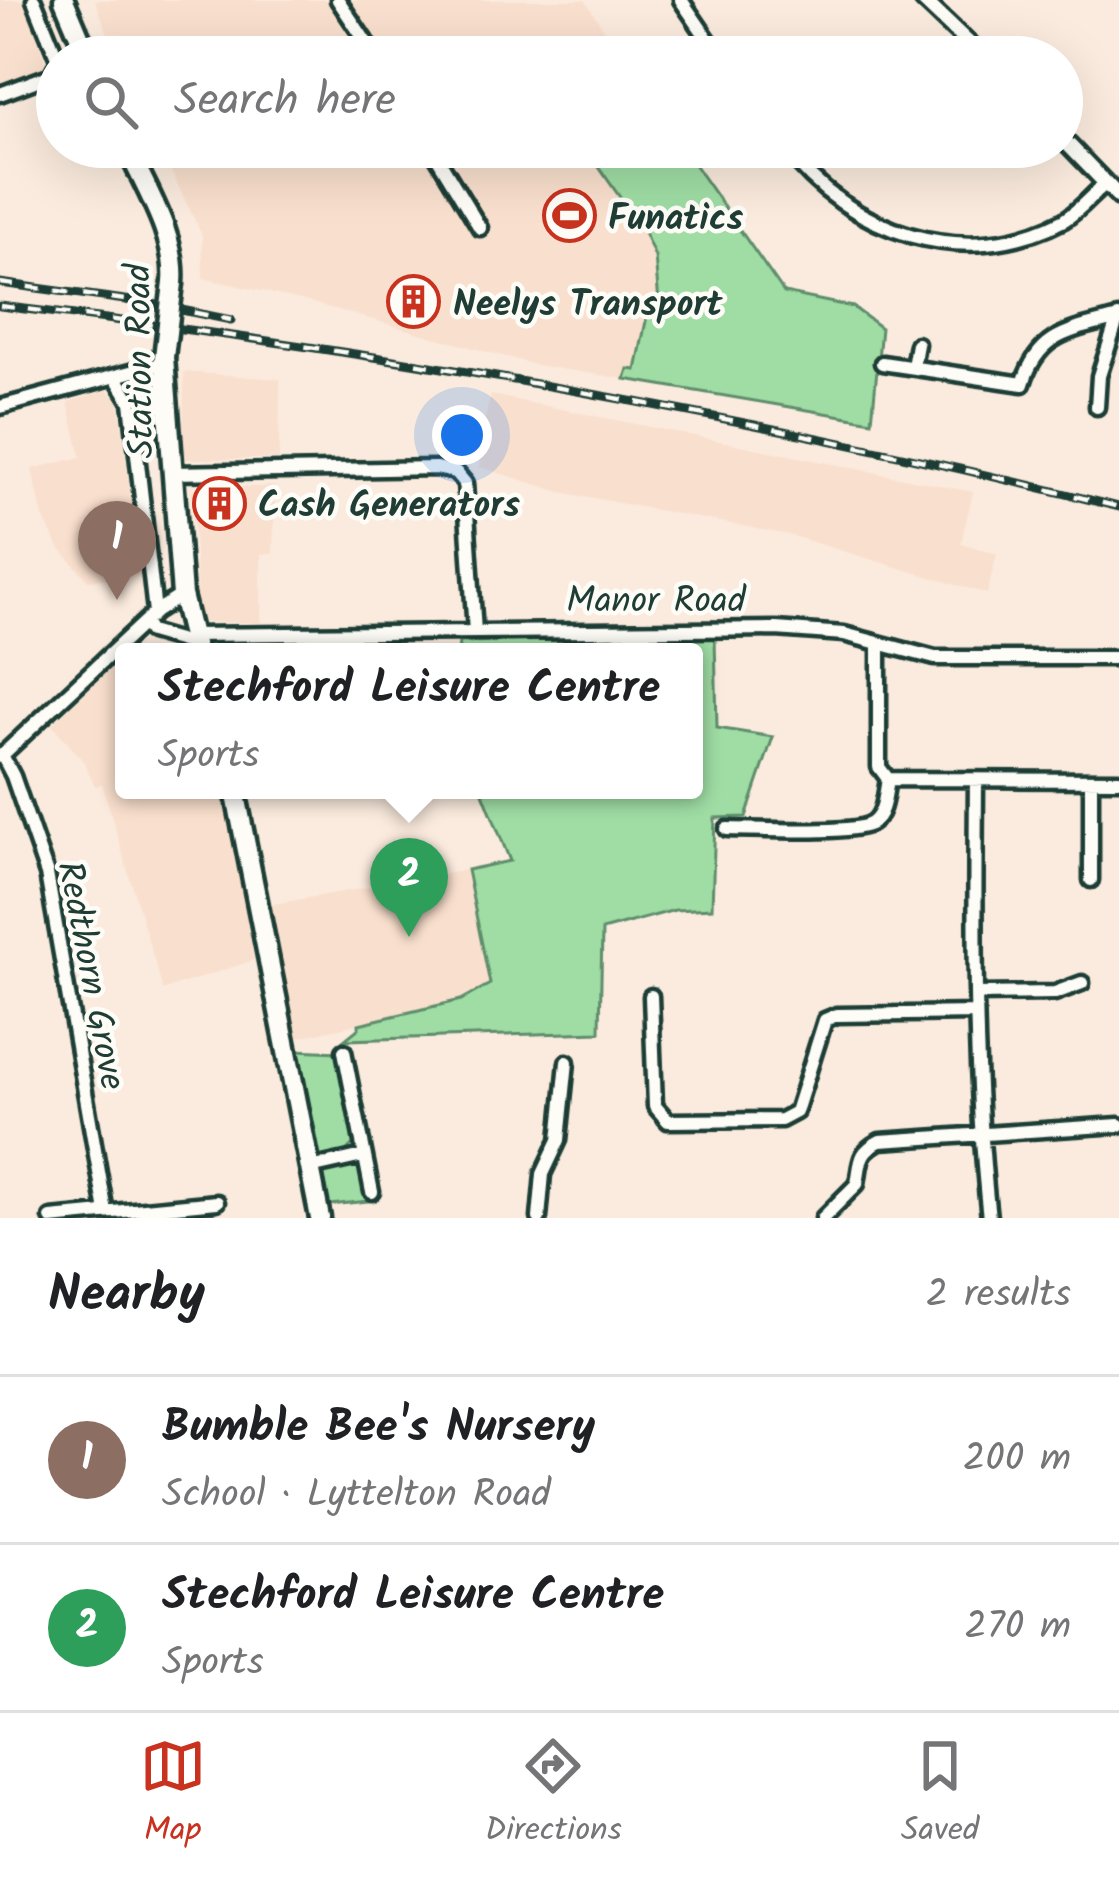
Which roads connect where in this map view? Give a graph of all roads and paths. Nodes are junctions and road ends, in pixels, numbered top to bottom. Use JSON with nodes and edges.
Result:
{"nodes":[{"id":1,"x":34,"y":0,"type":"edge"},
{"id":2,"x":64,"y":0,"type":"edge"},
{"id":3,"x":338,"y":0,"type":"edge"},
{"id":4,"x":682,"y":0,"type":"edge"},
{"id":5,"x":923,"y":0,"type":"edge"},
{"id":6,"x":45,"y":36,"type":"edge"},
{"id":7,"x":79,"y":36,"type":"edge"},
{"id":8,"x":362,"y":36,"type":"edge"},
{"id":9,"x":706,"y":36,"type":"edge"},
{"id":10,"x":961,"y":36,"type":"edge"},
{"id":11,"x":36,"y":76,"type":"edge"},
{"id":12,"x":0,"y":94,"type":"edge"},
{"id":13,"x":1083,"y":159,"type":"edge"},
{"id":14,"x":136,"y":168,"type":"edge"},
{"id":15,"x":444,"y":168,"type":"edge"},
{"id":16,"x":801,"y":168,"type":"edge"},
{"id":17,"x":1106,"y":183,"type":"junction"},
{"id":18,"x":1119,"y":197,"type":"edge"},
{"id":19,"x":480,"y":228,"type":"dead end"},
{"id":20,"x":1117,"y":318,"type":"edge"},
{"id":21,"x":917,"y":344,"type":"dead end"},
{"id":22,"x":164,"y":360,"type":"junction"},
{"id":23,"x":882,"y":364,"type":"dead end"},
{"id":24,"x":913,"y":367,"type":"junction"},
{"id":25,"x":115,"y":376,"type":"junction"},
{"id":26,"x":1023,"y":384,"type":"junction"},
{"id":27,"x":1033,"y":398,"type":"dead end"},
{"id":28,"x":0,"y":407,"type":"edge"},
{"id":29,"x":1097,"y":407,"type":"dead end"},
{"id":30,"x":172,"y":473,"type":"junction"},
{"id":31,"x":182,"y":595,"type":"junction"},
{"id":32,"x":155,"y":612,"type":"junction"},
{"id":33,"x":144,"y":623,"type":"junction"},
{"id":34,"x":475,"y":632,"type":"junction"},
{"id":35,"x":122,"y":643,"type":"edge"},
{"id":36,"x":188,"y":643,"type":"edge"},
{"id":37,"x":192,"y":643,"type":"edge"},
{"id":38,"x":216,"y":643,"type":"edge"},
{"id":39,"x":878,"y":644,"type":"junction"},
{"id":40,"x":115,"y":650,"type":"edge"},
{"id":41,"x":1119,"y":658,"type":"edge"},
{"id":42,"x":1,"y":756,"type":"edge"},
{"id":43,"x":888,"y":779,"type":"junction"},
{"id":44,"x":976,"y":780,"type":"junction"},
{"id":45,"x":1119,"y":780,"type":"edge"},
{"id":46,"x":1091,"y":781,"type":"junction"},
{"id":47,"x":237,"y":799,"type":"edge"},
{"id":48,"x":727,"y":829,"type":"dead end"},
{"id":49,"x":1091,"y":880,"type":"dead end"},
{"id":50,"x":1082,"y":983,"type":"dead end"},
{"id":51,"x":978,"y":994,"type":"junction"},
{"id":52,"x":651,"y":996,"type":"dead end"},
{"id":53,"x":976,"y":1013,"type":"junction"},
{"id":54,"x":344,"y":1051,"type":"dead end"},
{"id":55,"x":567,"y":1062,"type":"dead end"},
{"id":56,"x":1119,"y":1125,"type":"edge"},
{"id":57,"x":980,"y":1134,"type":"junction"},
{"id":58,"x":363,"y":1156,"type":"junction"},
{"id":59,"x":310,"y":1168,"type":"junction"},
{"id":60,"x":372,"y":1192,"type":"dead end"},
{"id":61,"x":217,"y":1202,"type":"dead end"},
{"id":62,"x":106,"y":1212,"type":"junction"},
{"id":63,"x":51,"y":1218,"type":"edge"},
{"id":64,"x":320,"y":1218,"type":"edge"},
{"id":65,"x":539,"y":1218,"type":"edge"},
{"id":66,"x":823,"y":1218,"type":"edge"},
{"id":67,"x":988,"y":1218,"type":"edge"}],
"edges":[{"from":1,"to":6,"type":"street"},
{"from":2,"to":7,"type":"main road"},
{"from":3,"to":8,"type":"street"},
{"from":4,"to":9,"type":"street"},
{"from":5,"to":10,"type":"street"},
{"from":11,"to":12,"type":"street"},
{"from":13,"to":17,"type":"street"},
{"from":14,"to":22,"type":"main road","name":"Station Road","bridge":true},
{"from":15,"to":19,"type":"street"},
{"from":16,"to":17,"type":"street"},
{"from":17,"to":18,"type":"street"},
{"from":20,"to":26,"type":"street"},
{"from":20,"to":29,"type":"street"},
{"from":21,"to":24,"type":"street"},
{"from":22,"to":25,"type":"street"},
{"from":22,"to":30,"type":"main road","name":"Station Road"},
{"from":23,"to":24,"type":"street"},
{"from":24,"to":26,"type":"street"},
{"from":25,"to":28,"type":"street"},
{"from":25,"to":32,"type":"street"},
{"from":26,"to":27,"type":"street"},
{"from":30,"to":31,"type":"main road","name":"Station Road"},
{"from":30,"to":34,"type":"street"},
{"from":31,"to":32,"type":"street"},
{"from":31,"to":37,"type":"main road","name":"Station Road"},
{"from":32,"to":33,"type":"street"},
{"from":33,"to":35,"type":"street"},
{"from":33,"to":36,"type":"street"},
{"from":34,"to":38,"type":"street","name":"Manor Road"},
{"from":34,"to":39,"type":"street","name":"Manor Road"},
{"from":39,"to":41,"type":"street","name":"Manor Road"},
{"from":39,"to":43,"type":"street"},
{"from":40,"to":42,"type":"street"},
{"from":42,"to":62,"type":"street","name":"Redthorn Grove"},
{"from":43,"to":44,"type":"street"},
{"from":43,"to":48,"type":"street"},
{"from":44,"to":46,"type":"street"},
{"from":44,"to":51,"type":"street"},
{"from":45,"to":46,"type":"street"},
{"from":46,"to":49,"type":"street"},
{"from":47,"to":59,"type":"main road"},
{"from":50,"to":51,"type":"street"},
{"from":51,"to":53,"type":"street"},
{"from":52,"to":53,"type":"street"},
{"from":53,"to":57,"type":"street"},
{"from":54,"to":58,"type":"street"},
{"from":55,"to":65,"type":"street"},
{"from":56,"to":57,"type":"street"},
{"from":57,"to":66,"type":"street"},
{"from":57,"to":67,"type":"street"},
{"from":58,"to":59,"type":"street"},
{"from":58,"to":60,"type":"street"},
{"from":59,"to":64,"type":"main road"},
{"from":61,"to":62,"type":"street"},
{"from":62,"to":63,"type":"street"}]}
